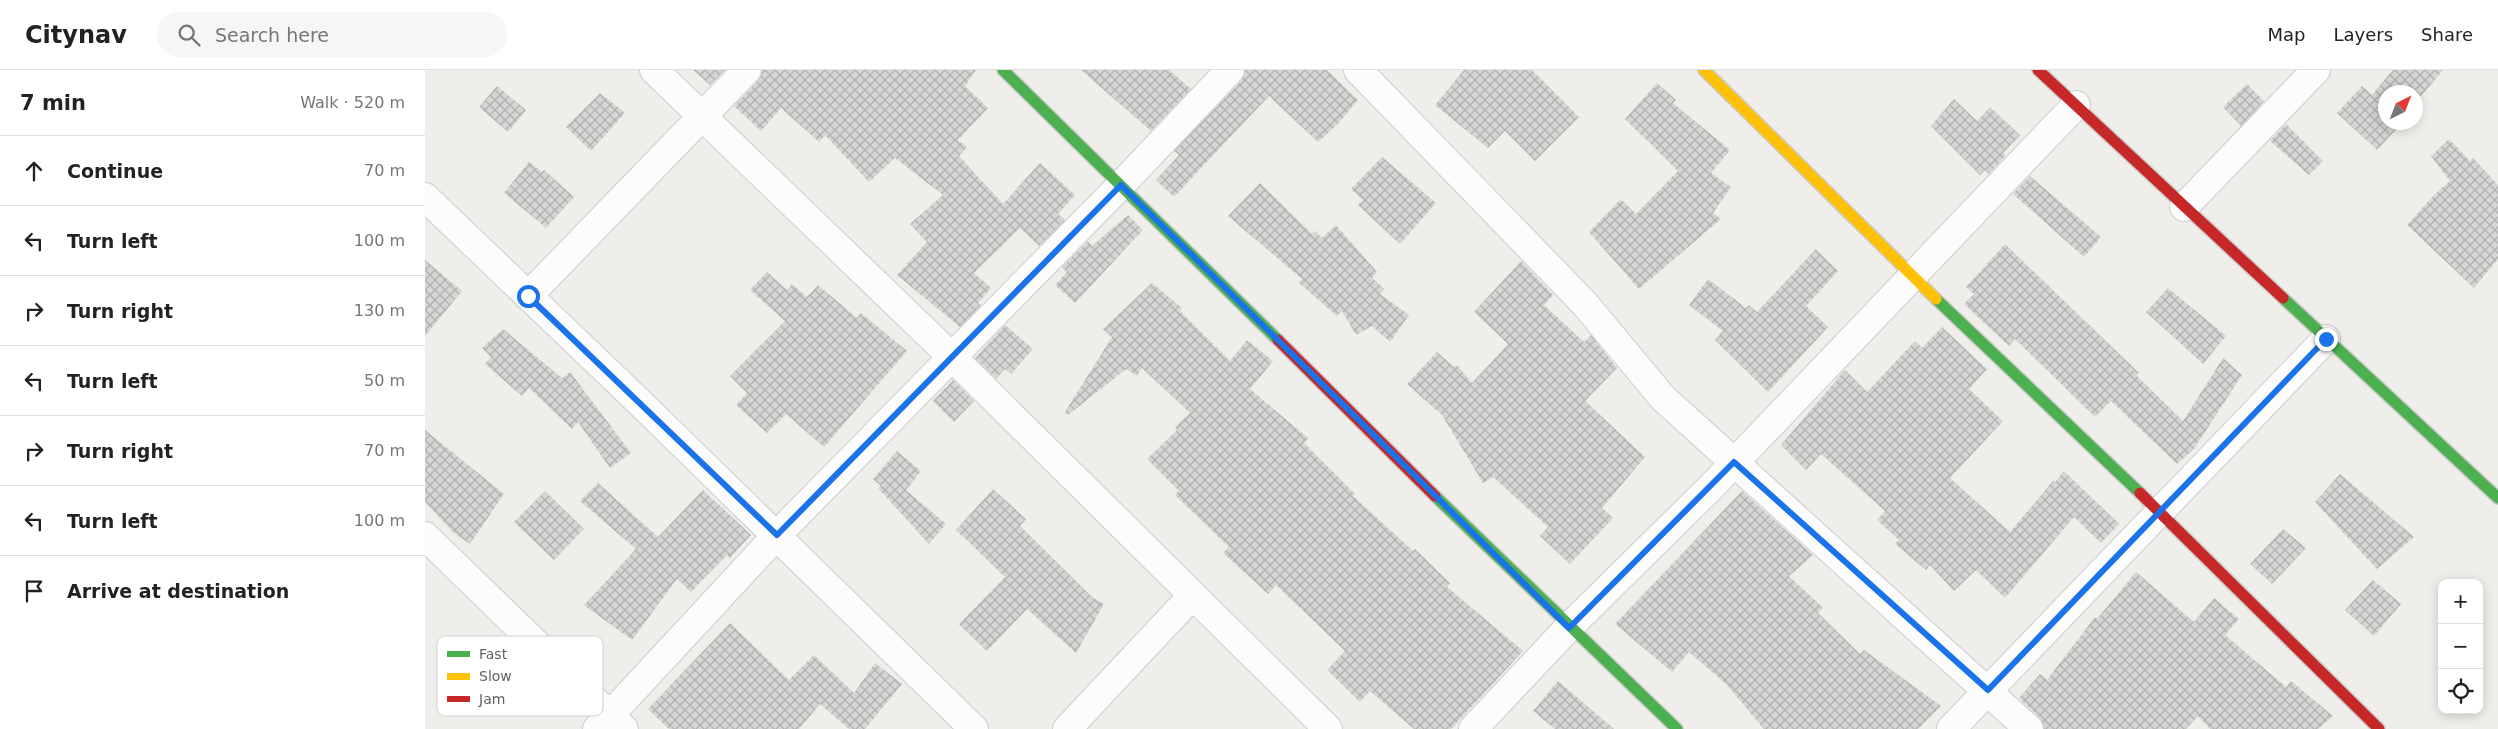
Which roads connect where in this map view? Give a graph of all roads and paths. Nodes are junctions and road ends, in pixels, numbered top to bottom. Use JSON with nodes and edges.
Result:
{"nodes":[{"id":1,"x":653,"y":70,"type":"edge"},
{"id":2,"x":747,"y":70,"type":"edge"},
{"id":3,"x":1003,"y":70,"type":"edge"},
{"id":4,"x":1230,"y":70,"type":"edge"},
{"id":5,"x":1358,"y":70,"type":"edge"},
{"id":6,"x":1704,"y":70,"type":"edge"},
{"id":7,"x":2039,"y":70,"type":"edge"},
{"id":8,"x":2316,"y":70,"type":"edge"},
{"id":9,"x":2076,"y":106,"type":"junction"},
{"id":10,"x":702,"y":117,"type":"junction"},
{"id":11,"x":1121,"y":185,"type":"junction"},
{"id":12,"x":425,"y":197,"type":"edge"},
{"id":13,"x":2184,"y":207,"type":"junction"},
{"id":14,"x":1911,"y":276,"type":"junction"},
{"id":15,"x":528,"y":296,"type":"junction"},
{"id":16,"x":2326,"y":339,"type":"junction"},
{"id":17,"x":952,"y":357,"type":"junction"},
{"id":18,"x":1734,"y":462,"type":"junction"},
{"id":19,"x":2498,"y":498,"type":"edge"},
{"id":20,"x":2159,"y":511,"type":"junction"},
{"id":21,"x":777,"y":535,"type":"junction"},
{"id":22,"x":425,"y":536,"type":"edge"},
{"id":23,"x":1192,"y":596,"type":"junction"},
{"id":24,"x":1569,"y":628,"type":"junction"},
{"id":25,"x":523,"y":636,"type":"edge"},
{"id":26,"x":1988,"y":690,"type":"junction"},
{"id":27,"x":610,"y":724,"type":"edge"},
{"id":28,"x":974,"y":729,"type":"edge"},
{"id":29,"x":1067,"y":729,"type":"edge"},
{"id":30,"x":1328,"y":729,"type":"edge"},
{"id":31,"x":1473,"y":729,"type":"edge"},
{"id":32,"x":1677,"y":729,"type":"edge"},
{"id":33,"x":1951,"y":729,"type":"edge"},
{"id":34,"x":2029,"y":729,"type":"edge"},
{"id":35,"x":2379,"y":729,"type":"edge"}],
"edges":[{"from":1,"to":10,"type":"street"},
{"from":2,"to":10,"type":"street"},
{"from":3,"to":11,"type":"street"},
{"from":4,"to":11,"type":"street"},
{"from":5,"to":18,"type":"street"},
{"from":6,"to":14,"type":"street"},
{"from":7,"to":9,"type":"street"},
{"from":8,"to":13,"type":"street"},
{"from":9,"to":13,"type":"street"},
{"from":9,"to":14,"type":"street"},
{"from":10,"to":15,"type":"street"},
{"from":10,"to":17,"type":"street"},
{"from":11,"to":17,"type":"street"},
{"from":11,"to":24,"type":"street"},
{"from":12,"to":15,"type":"street"},
{"from":13,"to":16,"type":"street"},
{"from":14,"to":18,"type":"street"},
{"from":14,"to":20,"type":"street"},
{"from":15,"to":21,"type":"street"},
{"from":16,"to":19,"type":"street"},
{"from":16,"to":20,"type":"street"},
{"from":17,"to":21,"type":"street"},
{"from":17,"to":23,"type":"street"},
{"from":18,"to":24,"type":"street"},
{"from":18,"to":26,"type":"street"},
{"from":20,"to":26,"type":"street"},
{"from":20,"to":35,"type":"street"},
{"from":21,"to":27,"type":"street"},
{"from":21,"to":28,"type":"street"},
{"from":22,"to":25,"type":"street"},
{"from":23,"to":29,"type":"street"},
{"from":23,"to":30,"type":"street"},
{"from":24,"to":31,"type":"street"},
{"from":24,"to":32,"type":"street"},
{"from":26,"to":33,"type":"street"},
{"from":26,"to":34,"type":"street"}]}
